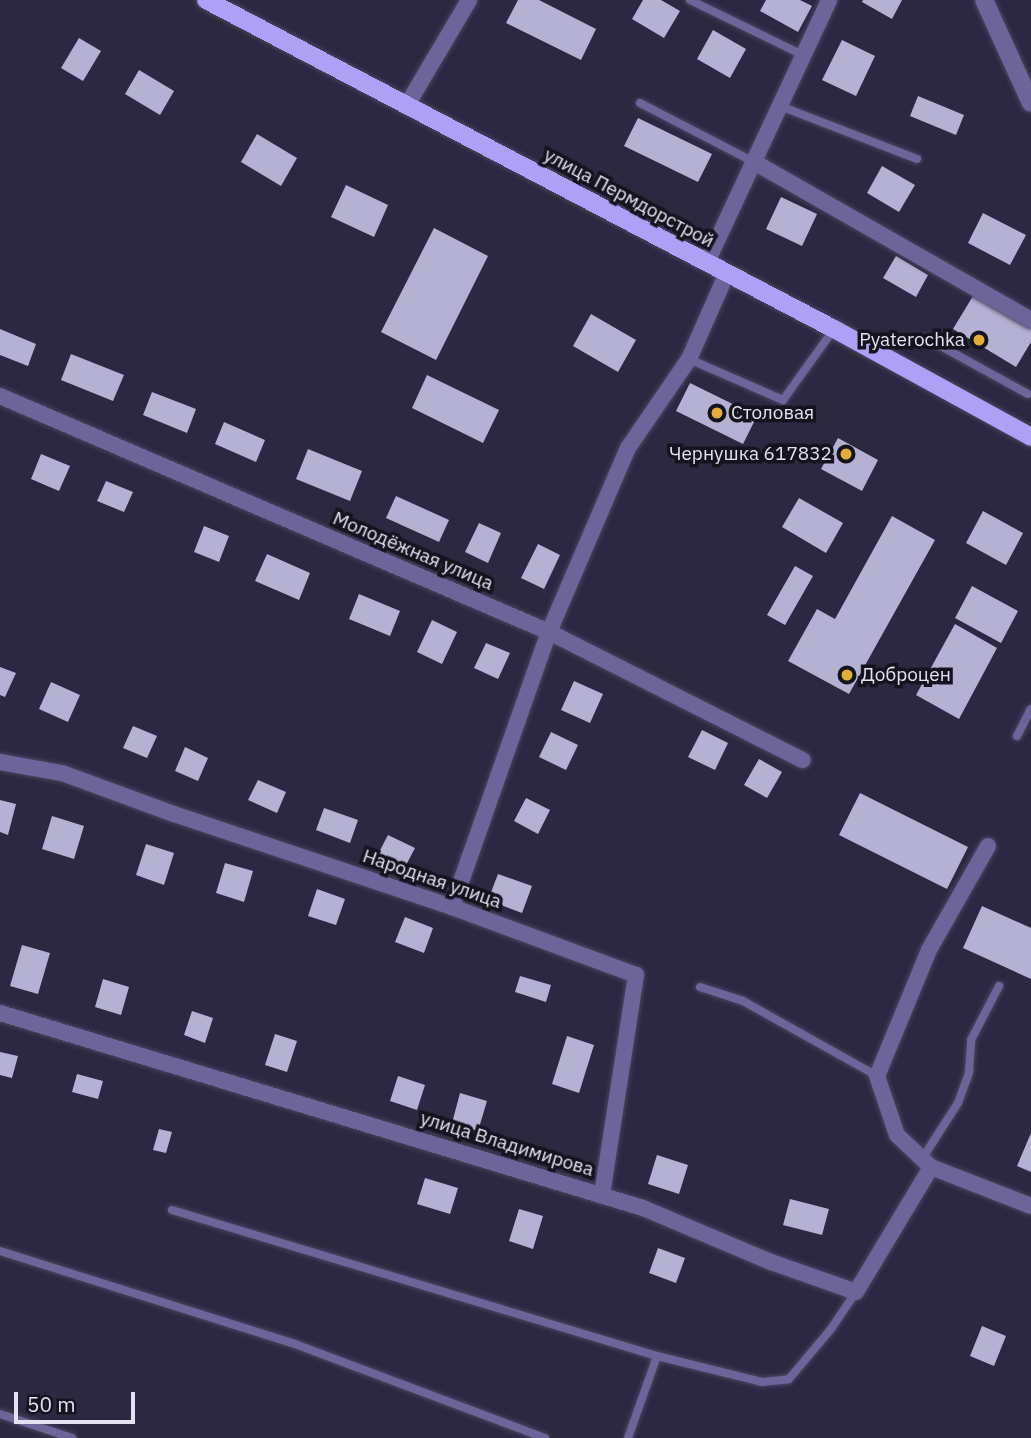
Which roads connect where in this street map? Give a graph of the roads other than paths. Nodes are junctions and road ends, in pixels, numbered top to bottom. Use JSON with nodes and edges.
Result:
{"nodes":[{"id":1,"x":206,"y":0,"type":"edge"},
{"id":2,"x":469,"y":0,"type":"edge"},
{"id":3,"x":690,"y":0,"type":"edge"},
{"id":4,"x":828,"y":0,"type":"edge"},
{"id":5,"x":984,"y":0,"type":"edge"},
{"id":6,"x":803,"y":55,"type":"junction"},
{"id":7,"x":640,"y":103,"type":"dead end"},
{"id":8,"x":1031,"y":103,"type":"edge"},
{"id":9,"x":407,"y":105,"type":"junction"},
{"id":10,"x":780,"y":106,"type":"junction"},
{"id":11,"x":917,"y":159,"type":"dead end"},
{"id":12,"x":754,"y":162,"type":"junction"},
{"id":13,"x":707,"y":262,"type":"junction"},
{"id":14,"x":727,"y":273,"type":"junction"},
{"id":15,"x":1031,"y":320,"type":"edge"},
{"id":16,"x":834,"y":329,"type":"junction"},
{"id":17,"x":881,"y":355,"type":"junction"},
{"id":18,"x":690,"y":359,"type":"junction"},
{"id":19,"x":1028,"y":394,"type":"dead end"},
{"id":20,"x":0,"y":396,"type":"edge"},
{"id":21,"x":1031,"y":437,"type":"edge"},
{"id":22,"x":549,"y":632,"type":"junction"},
{"id":23,"x":1031,"y":709,"type":"edge"},
{"id":24,"x":1017,"y":736,"type":"dead end"},
{"id":25,"x":802,"y":760,"type":"dead end"},
{"id":26,"x":0,"y":762,"type":"edge"},
{"id":27,"x":988,"y":846,"type":"dead end"},
{"id":28,"x":452,"y":907,"type":"junction"},
{"id":29,"x":999,"y":986,"type":"dead end"},
{"id":30,"x":699,"y":987,"type":"dead end"},
{"id":31,"x":0,"y":1013,"type":"edge"},
{"id":32,"x":877,"y":1076,"type":"junction"},
{"id":33,"x":927,"y":1163,"type":"junction"},
{"id":34,"x":603,"y":1195,"type":"junction"},
{"id":35,"x":1031,"y":1206,"type":"edge"},
{"id":36,"x":172,"y":1210,"type":"dead end"},
{"id":37,"x":0,"y":1251,"type":"edge"},
{"id":38,"x":856,"y":1292,"type":"junction"},
{"id":39,"x":657,"y":1356,"type":"junction"},
{"id":40,"x":0,"y":1414,"type":"edge"},
{"id":41,"x":72,"y":1438,"type":"edge"},
{"id":42,"x":545,"y":1438,"type":"edge"},
{"id":43,"x":628,"y":1438,"type":"edge"}],
"edges":[{"from":1,"to":9,"type":"main road","name":"улица Пермдорстрой"},
{"from":2,"to":9,"type":"street"},
{"from":3,"to":6,"type":"lane"},
{"from":4,"to":6,"type":"street"},
{"from":5,"to":8,"type":"street"},
{"from":6,"to":10,"type":"street"},
{"from":7,"to":12,"type":"lane"},
{"from":9,"to":13,"type":"main road","name":"улица Пермдорстрой"},
{"from":10,"to":11,"type":"lane"},
{"from":10,"to":12,"type":"street"},
{"from":12,"to":13,"type":"street"},
{"from":12,"to":15,"type":"street"},
{"from":13,"to":14,"type":"main road","name":"улица Пермдорстрой"},
{"from":14,"to":16,"type":"main road","name":"улица Пермдорстрой"},
{"from":14,"to":18,"type":"street"},
{"from":16,"to":17,"type":"main road","name":"улица Пермдорстрой"},
{"from":16,"to":18,"type":"lane"},
{"from":17,"to":19,"type":"lane"},
{"from":17,"to":21,"type":"main road","name":"улица Пермдорстрой"},
{"from":18,"to":22,"type":"street"},
{"from":20,"to":22,"type":"street","name":"Молодёжная улица"},
{"from":22,"to":25,"type":"street","name":"Молодёжная улица"},
{"from":22,"to":28,"type":"street"},
{"from":23,"to":24,"type":"lane"},
{"from":26,"to":28,"type":"street","name":"Народная улица"},
{"from":27,"to":32,"type":"street"},
{"from":28,"to":34,"type":"street","name":"Народная улица"},
{"from":29,"to":33,"type":"lane"},
{"from":30,"to":32,"type":"lane"},
{"from":31,"to":34,"type":"street","name":"улица Владимирова"},
{"from":32,"to":33,"type":"street"},
{"from":33,"to":35,"type":"street"},
{"from":33,"to":38,"type":"street"},
{"from":34,"to":38,"type":"street","name":"улица Владимирова"},
{"from":36,"to":39,"type":"lane"},
{"from":37,"to":42,"type":"lane"},
{"from":38,"to":39,"type":"lane"},
{"from":39,"to":43,"type":"lane"},
{"from":40,"to":41,"type":"lane"}]}
